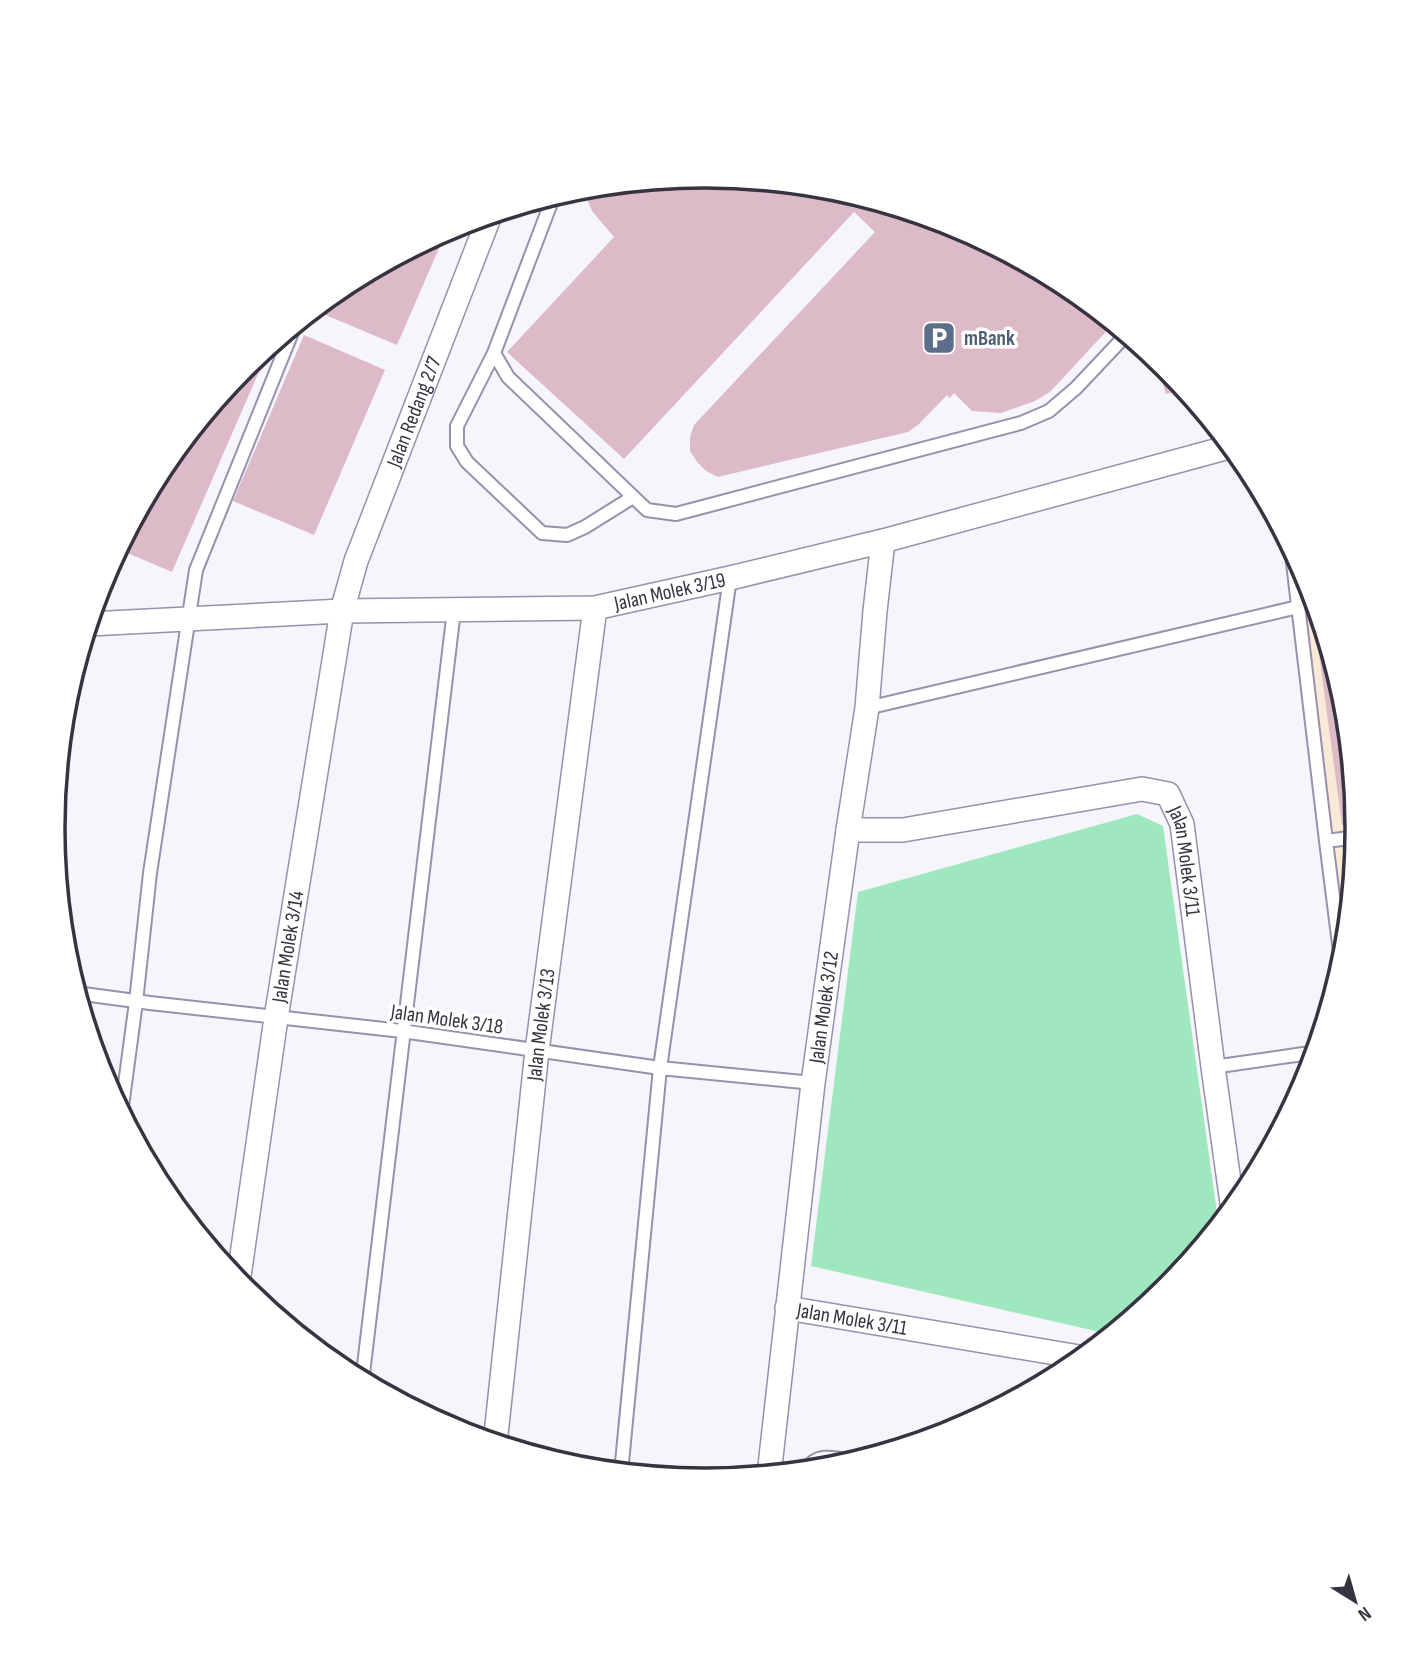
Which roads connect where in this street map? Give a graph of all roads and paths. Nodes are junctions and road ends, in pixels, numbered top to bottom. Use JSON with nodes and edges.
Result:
{"nodes":[{"id":1,"x":549,"y":208,"type":"edge"},
{"id":2,"x":485,"y":228,"type":"edge"},
{"id":3,"x":1121,"y":341,"type":"edge"},
{"id":4,"x":288,"y":343,"type":"edge"},
{"id":5,"x":494,"y":353,"type":"junction"},
{"id":6,"x":1222,"y":449,"type":"edge"},
{"id":7,"x":633,"y":497,"type":"junction"},
{"id":8,"x":883,"y":541,"type":"junction"},
{"id":9,"x":730,"y":578,"type":"junction"},
{"id":10,"x":1295,"y":579,"type":"edge"},
{"id":11,"x":1298,"y":607,"type":"junction"},
{"id":12,"x":595,"y":608,"type":"junction"},
{"id":13,"x":454,"y":610,"type":"junction"},
{"id":14,"x":342,"y":611,"type":"junction"},
{"id":15,"x":188,"y":620,"type":"junction"},
{"id":16,"x":99,"y":624,"type":"edge"},
{"id":17,"x":867,"y":708,"type":"junction"},
{"id":18,"x":848,"y":830,"type":"junction"},
{"id":19,"x":1346,"y":839,"type":"edge"},
{"id":20,"x":1326,"y":841,"type":"junction"},
{"id":21,"x":1338,"y":933,"type":"edge"},
{"id":22,"x":87,"y":995,"type":"edge"},
{"id":23,"x":136,"y":1002,"type":"junction"},
{"id":24,"x":276,"y":1018,"type":"junction"},
{"id":25,"x":402,"y":1031,"type":"junction"},
{"id":26,"x":537,"y":1051,"type":"junction"},
{"id":27,"x":1305,"y":1054,"type":"edge"},
{"id":28,"x":1213,"y":1067,"type":"junction"},
{"id":29,"x":660,"y":1068,"type":"junction"},
{"id":30,"x":813,"y":1083,"type":"junction"},
{"id":31,"x":124,"y":1095,"type":"edge"},
{"id":32,"x":1231,"y":1194,"type":"edge"},
{"id":33,"x":240,"y":1269,"type":"edge"},
{"id":34,"x":787,"y":1308,"type":"junction"},
{"id":35,"x":1069,"y":1355,"type":"edge"},
{"id":36,"x":363,"y":1369,"type":"edge"},
{"id":37,"x":496,"y":1434,"type":"edge"},
{"id":38,"x":622,"y":1464,"type":"edge"},
{"id":39,"x":770,"y":1466,"type":"edge"}],
"edges":[{"from":1,"to":5,"type":"lane"},
{"from":2,"to":14,"type":"street","name":"Jalan Redang 2/7"},
{"from":3,"to":7,"type":"lane"},
{"from":4,"to":15,"type":"lane"},
{"from":5,"to":7,"type":"lane"},
{"from":5,"to":7,"type":"lane"},
{"from":6,"to":8,"type":"street","name":"Jalan Molek 3/19"},
{"from":8,"to":9,"type":"street","name":"Jalan Molek 3/19"},
{"from":8,"to":17,"type":"street","name":"Jalan Molek 3/12"},
{"from":9,"to":12,"type":"street","name":"Jalan Molek 3/19"},
{"from":9,"to":29,"type":"lane"},
{"from":10,"to":11,"type":"lane"},
{"from":11,"to":17,"type":"lane"},
{"from":11,"to":20,"type":"lane"},
{"from":12,"to":13,"type":"street","name":"Jalan Molek 3/19"},
{"from":12,"to":26,"type":"street","name":"Jalan Molek 3/13"},
{"from":13,"to":14,"type":"street","name":"Jalan Molek 3/19"},
{"from":13,"to":25,"type":"lane"},
{"from":14,"to":15,"type":"street","name":"Jalan Molek 3/19"},
{"from":14,"to":24,"type":"street","name":"Jalan Molek 3/14"},
{"from":15,"to":16,"type":"street","name":"Jalan Molek 3/19"},
{"from":15,"to":23,"type":"lane"},
{"from":17,"to":18,"type":"street","name":"Jalan Molek 3/12"},
{"from":18,"to":28,"type":"street","name":"Jalan Molek 3/11"},
{"from":18,"to":30,"type":"street","name":"Jalan Molek 3/12"},
{"from":19,"to":20,"type":"lane"},
{"from":20,"to":21,"type":"lane"},
{"from":22,"to":23,"type":"lane","name":"Jalan Molek 3/18"},
{"from":23,"to":24,"type":"lane","name":"Jalan Molek 3/18"},
{"from":23,"to":31,"type":"lane"},
{"from":24,"to":25,"type":"lane","name":"Jalan Molek 3/18"},
{"from":24,"to":33,"type":"street","name":"Jalan Molek 3/14"},
{"from":25,"to":26,"type":"lane","name":"Jalan Molek 3/18"},
{"from":25,"to":36,"type":"lane"},
{"from":26,"to":29,"type":"lane","name":"Jalan Molek 3/18"},
{"from":26,"to":37,"type":"street","name":"Jalan Molek 3/13"},
{"from":27,"to":28,"type":"lane"},
{"from":28,"to":32,"type":"street","name":"Jalan Molek 3/11"},
{"from":29,"to":30,"type":"lane","name":"Jalan Molek 3/18"},
{"from":29,"to":38,"type":"lane"},
{"from":30,"to":34,"type":"street","name":"Jalan Molek 3/12"},
{"from":34,"to":35,"type":"street","name":"Jalan Molek 3/11"},
{"from":34,"to":39,"type":"street","name":"Jalan Molek 3/12"}]}
